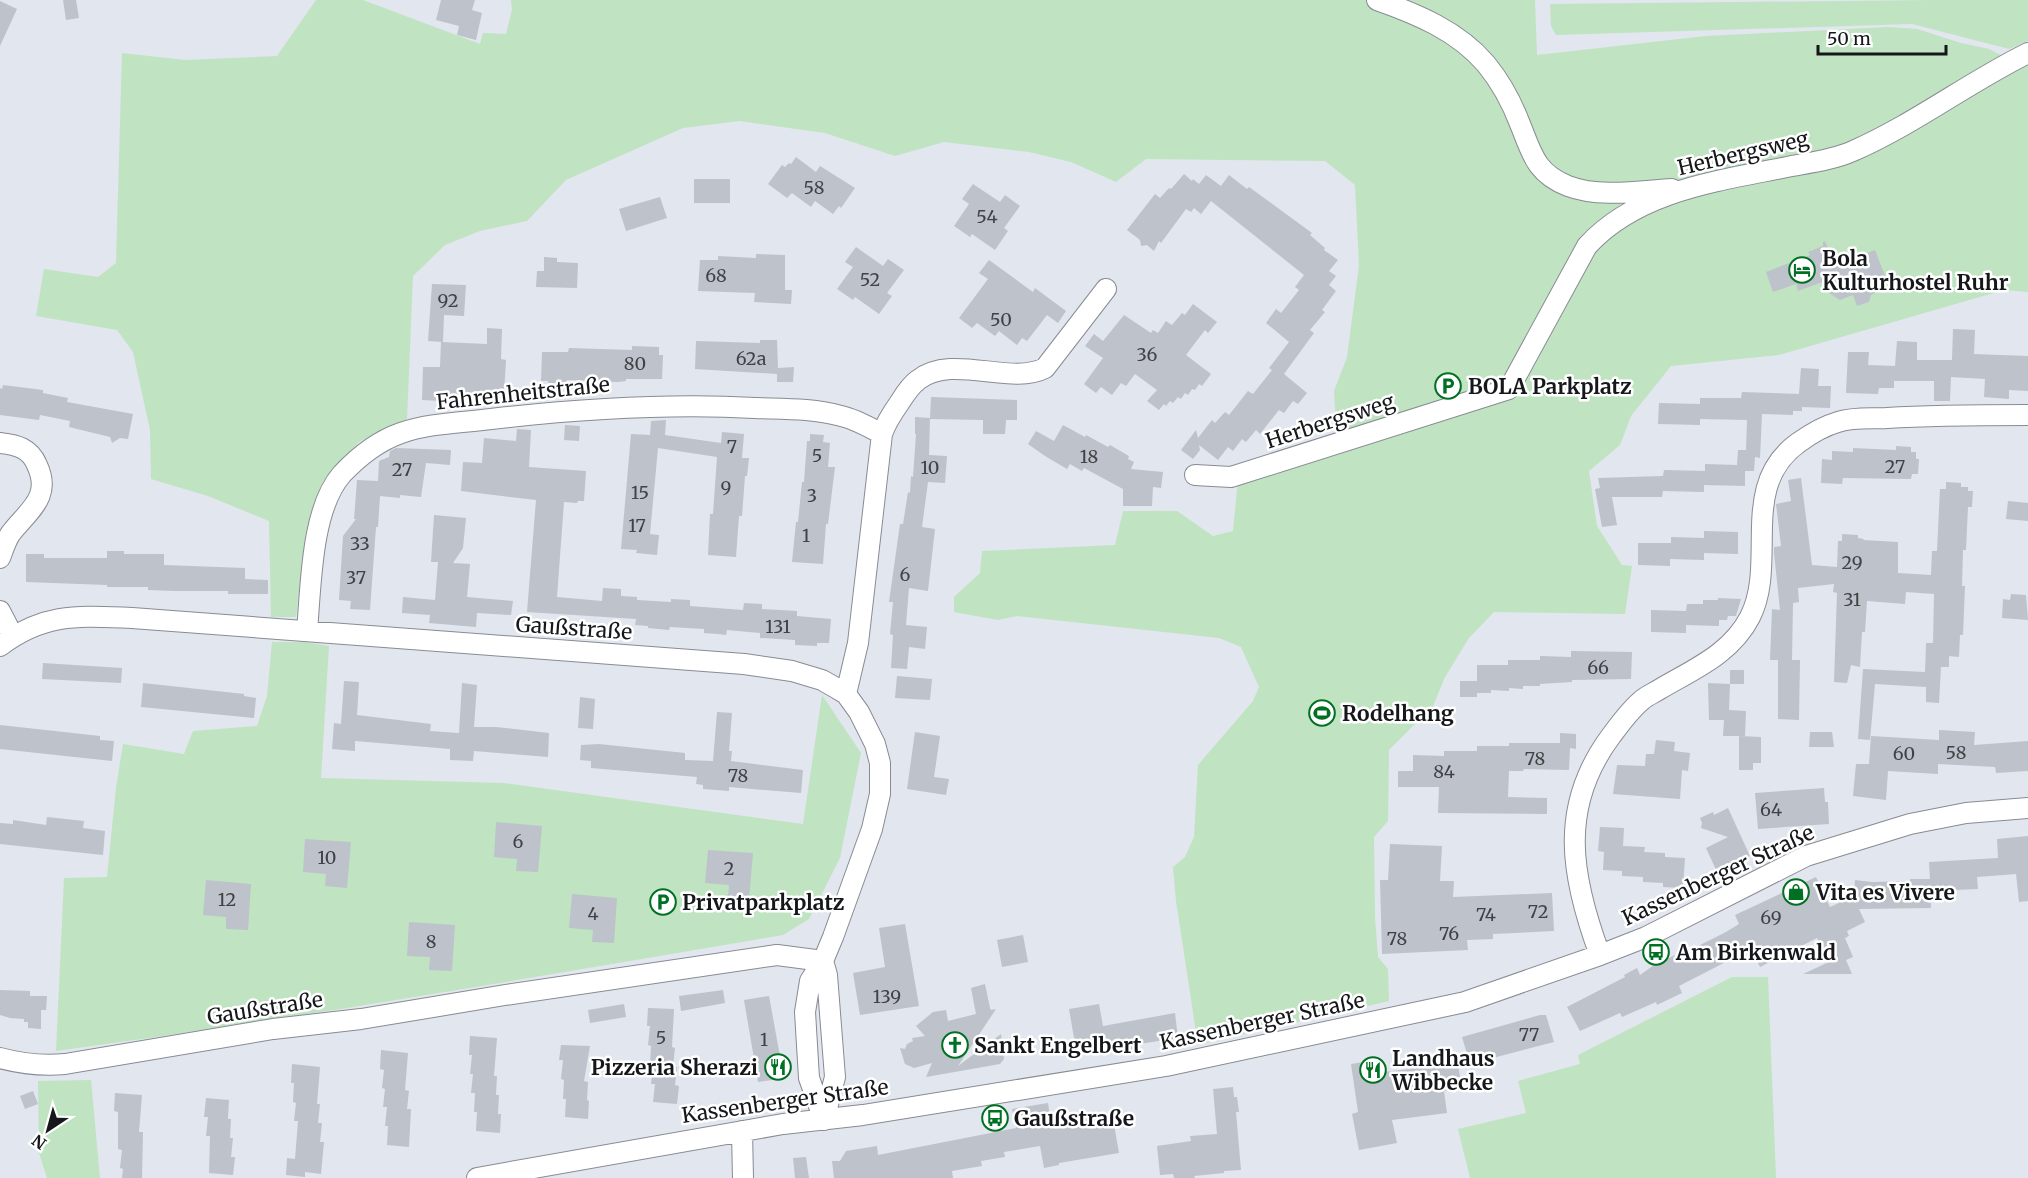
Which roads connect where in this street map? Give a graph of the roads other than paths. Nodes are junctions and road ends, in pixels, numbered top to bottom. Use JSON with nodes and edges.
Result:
{"nodes":[{"id":1,"x":1377,"y":0,"type":"edge"},
{"id":2,"x":2028,"y":53,"type":"edge"},
{"id":3,"x":1684,"y":189,"type":"junction"},
{"id":4,"x":1106,"y":289,"type":"dead end"},
{"id":5,"x":2028,"y":415,"type":"edge"},
{"id":6,"x":882,"y":434,"type":"junction"},
{"id":7,"x":0,"y":443,"type":"edge"},
{"id":8,"x":1195,"y":475,"type":"dead end"},
{"id":9,"x":0,"y":558,"type":"edge"},
{"id":10,"x":0,"y":611,"type":"edge"},
{"id":11,"x":306,"y":631,"type":"junction"},
{"id":12,"x":6,"y":641,"type":"edge"},
{"id":13,"x":846,"y":694,"type":"junction"},
{"id":14,"x":2028,"y":808,"type":"edge"},
{"id":15,"x":1600,"y":955,"type":"junction"},
{"id":16,"x":823,"y":961,"type":"junction"},
{"id":17,"x":0,"y":1058,"type":"edge"},
{"id":18,"x":824,"y":1119,"type":"junction"},
{"id":19,"x":742,"y":1131,"type":"junction"},
{"id":20,"x":477,"y":1178,"type":"edge"},
{"id":21,"x":742,"y":1178,"type":"edge"}],
"edges":[{"from":1,"to":3,"type":"street"},
{"from":2,"to":3,"type":"street","name":"Herbergsweg"},
{"from":3,"to":8,"type":"street","name":"Herbergsweg"},
{"from":4,"to":6,"type":"street"},
{"from":5,"to":15,"type":"street"},
{"from":6,"to":11,"type":"street","name":"Fahrenheitstraße"},
{"from":6,"to":13,"type":"street"},
{"from":7,"to":9,"type":"street"},
{"from":10,"to":12,"type":"street","name":"Gaußstraße"},
{"from":11,"to":12,"type":"street","name":"Gaußstraße"},
{"from":11,"to":13,"type":"street","name":"Gaußstraße"},
{"from":13,"to":16,"type":"street","name":"Gaußstraße"},
{"from":14,"to":15,"type":"street","name":"Kassenberger Straße"},
{"from":15,"to":18,"type":"street","name":"Kassenberger Straße"},
{"from":16,"to":17,"type":"street","name":"Gaußstraße"},
{"from":16,"to":18,"type":"street"},
{"from":16,"to":18,"type":"street","name":"Gaußstraße"},
{"from":18,"to":19,"type":"street","name":"Kassenberger Straße"},
{"from":19,"to":20,"type":"street","name":"Kassenberger Straße"},
{"from":19,"to":21,"type":"street"}]}
